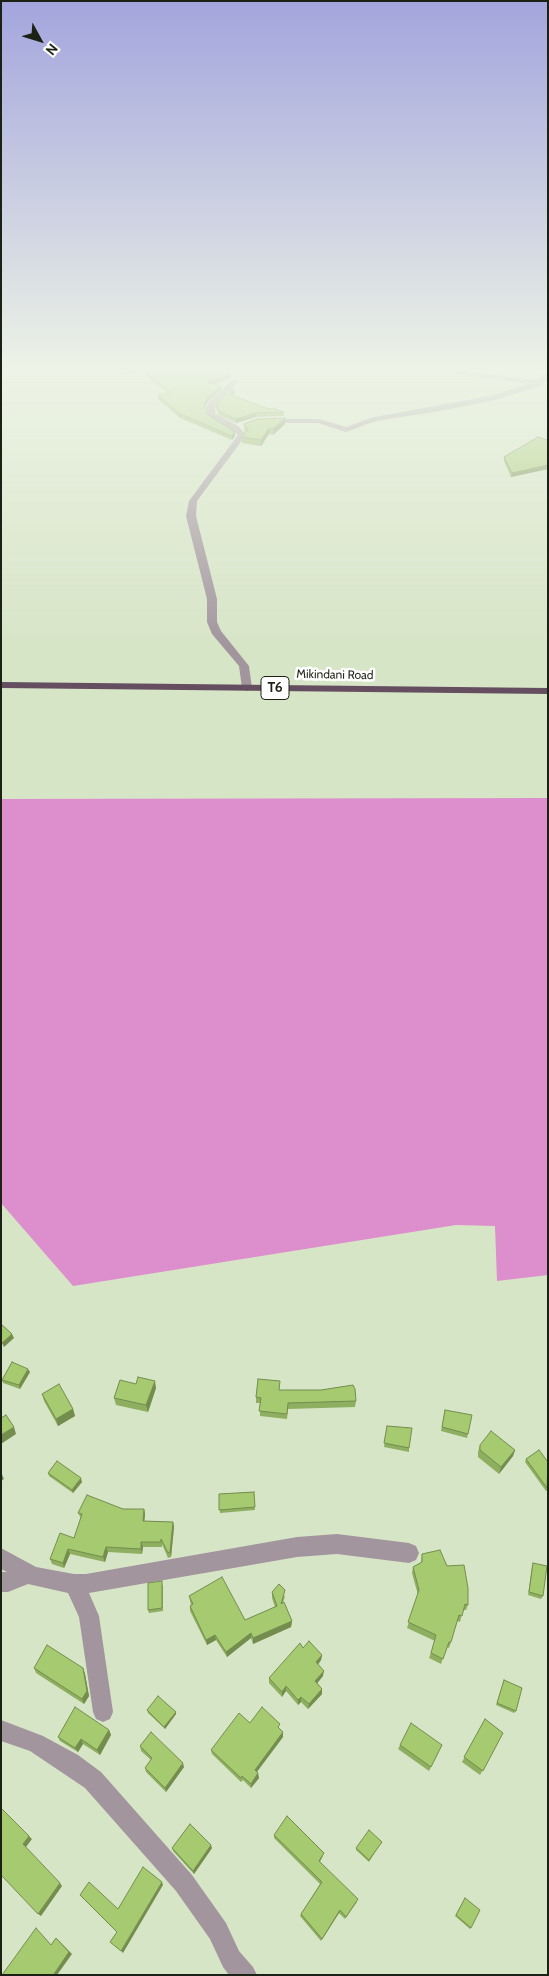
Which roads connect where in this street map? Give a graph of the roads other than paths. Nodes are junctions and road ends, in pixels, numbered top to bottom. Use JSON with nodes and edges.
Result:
{"nodes":[{"id":1,"x":222,"y":462,"type":"edge"},
{"id":2,"x":1,"y":686,"type":"edge"},
{"id":3,"x":247,"y":688,"type":"junction"},
{"id":4,"x":548,"y":691,"type":"edge"},
{"id":5,"x":409,"y":1553,"type":"dead end"},
{"id":6,"x":1,"y":1558,"type":"edge"},
{"id":7,"x":28,"y":1574,"type":"junction"},
{"id":8,"x":1,"y":1582,"type":"edge"},
{"id":9,"x":74,"y":1584,"type":"junction"},
{"id":10,"x":103,"y":1712,"type":"dead end"},
{"id":11,"x":1,"y":1730,"type":"edge"},
{"id":12,"x":245,"y":1975,"type":"edge"}],
"edges":[{"from":1,"to":3,"type":"street"},
{"from":2,"to":3,"type":"highway","name":"Mikindani Road","number":"T6"},
{"from":3,"to":4,"type":"highway","name":"Mikindani Road","number":"T6"},
{"from":5,"to":9,"type":"street"},
{"from":6,"to":7,"type":"street"},
{"from":7,"to":8,"type":"street"},
{"from":7,"to":9,"type":"street"},
{"from":9,"to":10,"type":"street"},
{"from":11,"to":12,"type":"street"}]}
